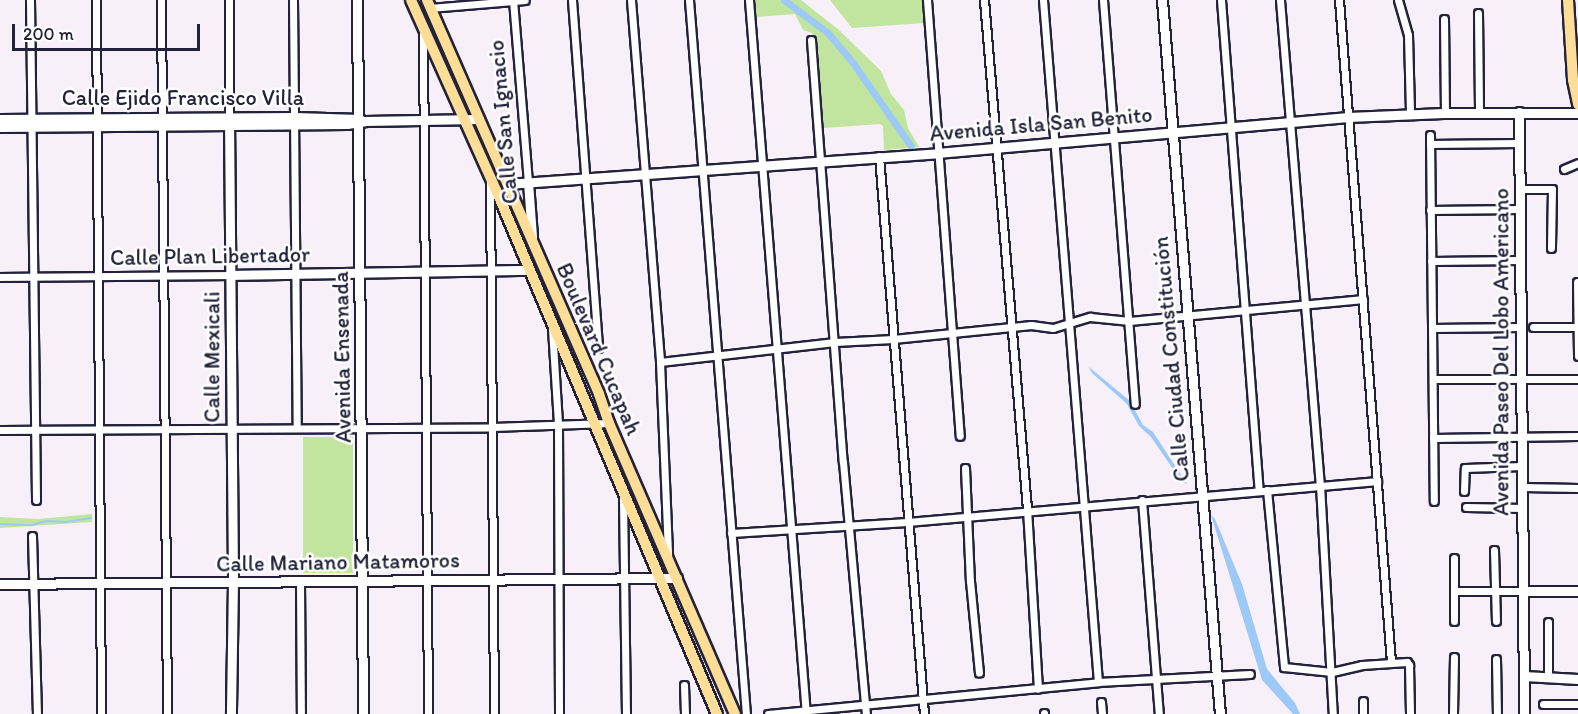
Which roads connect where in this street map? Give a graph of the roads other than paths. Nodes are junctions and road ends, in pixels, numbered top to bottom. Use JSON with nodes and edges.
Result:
{"nodes":[{"id":1,"x":30,"y":0,"type":"edge"},
{"id":2,"x":96,"y":0,"type":"edge"},
{"id":3,"x":161,"y":0,"type":"edge"},
{"id":4,"x":229,"y":0,"type":"edge"},
{"id":5,"x":293,"y":0,"type":"edge"},
{"id":6,"x":357,"y":0,"type":"edge"},
{"id":7,"x":411,"y":0,"type":"edge"},
{"id":8,"x":525,"y":0,"type":"edge"},
{"id":9,"x":572,"y":0,"type":"edge"},
{"id":10,"x":631,"y":0,"type":"edge"},
{"id":11,"x":689,"y":0,"type":"edge"},
{"id":12,"x":748,"y":0,"type":"edge"},
{"id":13,"x":927,"y":0,"type":"edge"},
{"id":14,"x":984,"y":0,"type":"edge"},
{"id":15,"x":1043,"y":0,"type":"edge"},
{"id":16,"x":1103,"y":0,"type":"edge"},
{"id":17,"x":1162,"y":0,"type":"edge"},
{"id":18,"x":1221,"y":0,"type":"edge"},
{"id":19,"x":1280,"y":0,"type":"edge"},
{"id":20,"x":1339,"y":0,"type":"edge"},
{"id":21,"x":1398,"y":0,"type":"edge"},
{"id":22,"x":1568,"y":0,"type":"edge"},
{"id":23,"x":513,"y":1,"type":"edge"},
{"id":24,"x":469,"y":2,"type":"edge"},
{"id":25,"x":428,"y":4,"type":"edge"},
{"id":26,"x":1478,"y":14,"type":"dead end"},
{"id":27,"x":1444,"y":19,"type":"dead end"},
{"id":28,"x":423,"y":28,"type":"junction"},
{"id":29,"x":811,"y":40,"type":"dead end"},
{"id":30,"x":1578,"y":104,"type":"edge"},
{"id":31,"x":1519,"y":112,"type":"junction"},
{"id":32,"x":1578,"y":112,"type":"edge"},
{"id":33,"x":1445,"y":113,"type":"junction"},
{"id":34,"x":1479,"y":113,"type":"junction"},
{"id":35,"x":1410,"y":114,"type":"junction"},
{"id":36,"x":1348,"y":117,"type":"junction"},
{"id":37,"x":0,"y":119,"type":"edge"},
{"id":38,"x":479,"y":119,"type":"junction"},
{"id":39,"x":425,"y":120,"type":"junction"},
{"id":40,"x":464,"y":120,"type":"junction"},
{"id":41,"x":230,"y":121,"type":"junction"},
{"id":42,"x":295,"y":121,"type":"junction"},
{"id":43,"x":359,"y":121,"type":"junction"},
{"id":44,"x":98,"y":122,"type":"junction"},
{"id":45,"x":163,"y":122,"type":"junction"},
{"id":46,"x":1289,"y":122,"type":"junction"},
{"id":47,"x":33,"y":123,"type":"junction"},
{"id":48,"x":0,"y":127,"type":"edge"},
{"id":49,"x":1231,"y":127,"type":"junction"},
{"id":50,"x":1172,"y":132,"type":"junction"},
{"id":51,"x":1430,"y":135,"type":"dead end"},
{"id":52,"x":1114,"y":137,"type":"junction"},
{"id":53,"x":1055,"y":141,"type":"junction"},
{"id":54,"x":1520,"y":143,"type":"junction"},
{"id":55,"x":1430,"y":144,"type":"junction"},
{"id":56,"x":996,"y":146,"type":"junction"},
{"id":57,"x":937,"y":153,"type":"junction"},
{"id":58,"x":879,"y":156,"type":"junction"},
{"id":59,"x":821,"y":161,"type":"junction"},
{"id":60,"x":1578,"y":163,"type":"edge"},
{"id":61,"x":762,"y":166,"type":"junction"},
{"id":62,"x":703,"y":170,"type":"junction"},
{"id":63,"x":1564,"y":170,"type":"dead end"},
{"id":64,"x":644,"y":174,"type":"junction"},
{"id":65,"x":490,"y":177,"type":"junction"},
{"id":66,"x":584,"y":178,"type":"junction"},
{"id":67,"x":528,"y":182,"type":"junction"},
{"id":68,"x":508,"y":184,"type":"junction"},
{"id":69,"x":1520,"y":189,"type":"junction"},
{"id":70,"x":1520,"y":209,"type":"junction"},
{"id":71,"x":1431,"y":210,"type":"junction"},
{"id":72,"x":532,"y":240,"type":"junction"},
{"id":73,"x":1551,"y":248,"type":"dead end"},
{"id":74,"x":1520,"y":260,"type":"junction"},
{"id":75,"x":1431,"y":261,"type":"junction"},
{"id":76,"x":529,"y":270,"type":"junction"},
{"id":77,"x":490,"y":272,"type":"junction"},
{"id":78,"x":427,"y":273,"type":"junction"},
{"id":79,"x":360,"y":274,"type":"junction"},
{"id":80,"x":231,"y":275,"type":"junction"},
{"id":81,"x":297,"y":275,"type":"junction"},
{"id":82,"x":34,"y":276,"type":"junction"},
{"id":83,"x":99,"y":276,"type":"junction"},
{"id":84,"x":164,"y":276,"type":"junction"},
{"id":85,"x":0,"y":277,"type":"edge"},
{"id":86,"x":1568,"y":282,"type":"dead end"},
{"id":87,"x":1578,"y":282,"type":"edge"},
{"id":88,"x":1363,"y":298,"type":"junction"},
{"id":89,"x":1305,"y":304,"type":"junction"},
{"id":90,"x":1245,"y":309,"type":"junction"},
{"id":91,"x":1187,"y":314,"type":"junction"},
{"id":92,"x":1130,"y":321,"type":"junction"},
{"id":93,"x":551,"y":323,"type":"junction"},
{"id":94,"x":1069,"y":323,"type":"junction"},
{"id":95,"x":1521,"y":327,"type":"junction"},
{"id":96,"x":1533,"y":327,"type":"dead end"},
{"id":97,"x":1578,"y":327,"type":"edge"},
{"id":98,"x":1011,"y":328,"type":"junction"},
{"id":99,"x":1432,"y":328,"type":"junction"},
{"id":100,"x":952,"y":333,"type":"junction"},
{"id":101,"x":893,"y":339,"type":"junction"},
{"id":102,"x":835,"y":342,"type":"junction"},
{"id":103,"x":598,"y":348,"type":"dead end"},
{"id":104,"x":776,"y":348,"type":"junction"},
{"id":105,"x":717,"y":354,"type":"junction"},
{"id":106,"x":1578,"y":356,"type":"edge"},
{"id":107,"x":660,"y":362,"type":"junction"},
{"id":108,"x":1433,"y":379,"type":"junction"},
{"id":109,"x":1522,"y":379,"type":"junction"},
{"id":110,"x":1578,"y":379,"type":"edge"},
{"id":111,"x":599,"y":394,"type":"junction"},
{"id":112,"x":583,"y":398,"type":"junction"},
{"id":113,"x":1135,"y":404,"type":"dead end"},
{"id":114,"x":592,"y":423,"type":"junction"},
{"id":115,"x":609,"y":423,"type":"junction"},
{"id":116,"x":558,"y":424,"type":"junction"},
{"id":117,"x":232,"y":427,"type":"junction"},
{"id":118,"x":297,"y":427,"type":"junction"},
{"id":119,"x":362,"y":427,"type":"junction"},
{"id":120,"x":427,"y":427,"type":"junction"},
{"id":121,"x":492,"y":427,"type":"junction"},
{"id":122,"x":165,"y":428,"type":"junction"},
{"id":123,"x":100,"y":429,"type":"junction"},
{"id":124,"x":0,"y":430,"type":"edge"},
{"id":125,"x":35,"y":430,"type":"junction"},
{"id":126,"x":960,"y":436,"type":"dead end"},
{"id":127,"x":1578,"y":436,"type":"edge"},
{"id":128,"x":1522,"y":437,"type":"junction"},
{"id":129,"x":1433,"y":438,"type":"junction"},
{"id":130,"x":1522,"y":466,"type":"junction"},
{"id":131,"x":965,"y":468,"type":"dead end"},
{"id":132,"x":1377,"y":481,"type":"junction"},
{"id":133,"x":1320,"y":485,"type":"junction"},
{"id":134,"x":1522,"y":488,"type":"junction"},
{"id":135,"x":1578,"y":488,"type":"edge"},
{"id":136,"x":1258,"y":490,"type":"junction"},
{"id":137,"x":1267,"y":490,"type":"junction"},
{"id":138,"x":1464,"y":491,"type":"dead end"},
{"id":139,"x":1202,"y":495,"type":"junction"},
{"id":140,"x":623,"y":496,"type":"junction"},
{"id":141,"x":36,"y":500,"type":"dead end"},
{"id":142,"x":1142,"y":500,"type":"junction"},
{"id":143,"x":1434,"y":501,"type":"dead end"},
{"id":144,"x":1085,"y":504,"type":"junction"},
{"id":145,"x":1467,"y":507,"type":"dead end"},
{"id":146,"x":1522,"y":508,"type":"junction"},
{"id":147,"x":1027,"y":509,"type":"junction"},
{"id":148,"x":966,"y":515,"type":"junction"},
{"id":149,"x":908,"y":522,"type":"junction"},
{"id":150,"x":849,"y":524,"type":"junction"},
{"id":151,"x":792,"y":528,"type":"junction"},
{"id":152,"x":731,"y":533,"type":"junction"},
{"id":153,"x":32,"y":536,"type":"dead end"},
{"id":154,"x":1494,"y":550,"type":"dead end"},
{"id":155,"x":668,"y":557,"type":"junction"},
{"id":156,"x":1454,"y":558,"type":"dead end"},
{"id":157,"x":625,"y":578,"type":"junction"},
{"id":158,"x":658,"y":578,"type":"junction"},
{"id":159,"x":677,"y":578,"type":"junction"},
{"id":160,"x":560,"y":579,"type":"junction"},
{"id":161,"x":428,"y":580,"type":"junction"},
{"id":162,"x":492,"y":580,"type":"junction"},
{"id":163,"x":363,"y":581,"type":"junction"},
{"id":164,"x":233,"y":582,"type":"junction"},
{"id":165,"x":300,"y":582,"type":"junction"},
{"id":166,"x":167,"y":583,"type":"junction"},
{"id":167,"x":0,"y":584,"type":"edge"},
{"id":168,"x":33,"y":584,"type":"junction"},
{"id":169,"x":101,"y":584,"type":"junction"},
{"id":170,"x":1454,"y":591,"type":"junction"},
{"id":171,"x":1495,"y":591,"type":"junction"},
{"id":172,"x":1523,"y":591,"type":"junction"},
{"id":173,"x":1578,"y":591,"type":"edge"},
{"id":174,"x":1454,"y":621,"type":"dead end"},
{"id":175,"x":1496,"y":621,"type":"dead end"},
{"id":176,"x":1548,"y":622,"type":"dead end"},
{"id":177,"x":1454,"y":657,"type":"dead end"},
{"id":178,"x":1496,"y":659,"type":"dead end"},
{"id":179,"x":1391,"y":662,"type":"junction"},
{"id":180,"x":1332,"y":672,"type":"junction"},
{"id":181,"x":979,"y":673,"type":"dead end"},
{"id":182,"x":1250,"y":674,"type":"dead end"},
{"id":183,"x":1217,"y":676,"type":"junction"},
{"id":184,"x":1524,"y":676,"type":"junction"},
{"id":185,"x":1548,"y":676,"type":"junction"},
{"id":186,"x":1156,"y":679,"type":"junction"},
{"id":187,"x":1578,"y":679,"type":"edge"},
{"id":188,"x":1098,"y":682,"type":"junction"},
{"id":189,"x":684,"y":685,"type":"dead end"},
{"id":190,"x":1038,"y":689,"type":"junction"},
{"id":191,"x":923,"y":700,"type":"junction"},
{"id":192,"x":1363,"y":701,"type":"dead end"},
{"id":193,"x":1101,"y":702,"type":"dead end"},
{"id":194,"x":865,"y":704,"type":"junction"},
{"id":195,"x":1543,"y":704,"type":"dead end"},
{"id":196,"x":1578,"y":704,"type":"edge"},
{"id":197,"x":806,"y":712,"type":"edge"},
{"id":198,"x":37,"y":714,"type":"edge"},
{"id":199,"x":101,"y":714,"type":"edge"},
{"id":200,"x":168,"y":714,"type":"edge"},
{"id":201,"x":231,"y":714,"type":"edge"},
{"id":202,"x":301,"y":714,"type":"edge"},
{"id":203,"x":363,"y":714,"type":"edge"},
{"id":204,"x":428,"y":714,"type":"edge"},
{"id":205,"x":494,"y":714,"type":"edge"},
{"id":206,"x":559,"y":714,"type":"edge"},
{"id":207,"x":626,"y":714,"type":"edge"},
{"id":208,"x":685,"y":714,"type":"edge"},
{"id":209,"x":717,"y":714,"type":"edge"},
{"id":210,"x":735,"y":714,"type":"edge"},
{"id":211,"x":746,"y":714,"type":"edge"},
{"id":212,"x":768,"y":714,"type":"edge"},
{"id":213,"x":866,"y":714,"type":"edge"},
{"id":214,"x":924,"y":714,"type":"edge"},
{"id":215,"x":1102,"y":714,"type":"edge"},
{"id":216,"x":1159,"y":714,"type":"edge"},
{"id":217,"x":1220,"y":714,"type":"edge"},
{"id":218,"x":1333,"y":714,"type":"edge"},
{"id":219,"x":1364,"y":714,"type":"edge"},
{"id":220,"x":1410,"y":714,"type":"edge"},
{"id":221,"x":1453,"y":714,"type":"edge"},
{"id":222,"x":1497,"y":714,"type":"edge"},
{"id":223,"x":1524,"y":714,"type":"edge"}],
"edges":[{"from":1,"to":47,"type":"street"},
{"from":2,"to":44,"type":"street"},
{"from":3,"to":45,"type":"street"},
{"from":4,"to":41,"type":"street","name":"Calle Mexicali"},
{"from":5,"to":42,"type":"street"},
{"from":6,"to":43,"type":"street","name":"Avenida Ensenada"},
{"from":7,"to":28,"type":"main road","name":"Boulevard Cucapah"},
{"from":8,"to":23,"type":"street"},
{"from":9,"to":66,"type":"street"},
{"from":10,"to":64,"type":"street"},
{"from":11,"to":62,"type":"street"},
{"from":12,"to":61,"type":"street"},
{"from":13,"to":57,"type":"street"},
{"from":14,"to":56,"type":"street"},
{"from":15,"to":53,"type":"street"},
{"from":16,"to":52,"type":"street"},
{"from":17,"to":50,"type":"street","name":"Calle Ciudad Constitución"},
{"from":18,"to":49,"type":"street"},
{"from":19,"to":46,"type":"street"},
{"from":20,"to":36,"type":"street"},
{"from":21,"to":35,"type":"street"},
{"from":22,"to":30,"type":"main road"},
{"from":23,"to":24,"type":"street"},
{"from":23,"to":67,"type":"street","name":"Calle San Ignacio"},
{"from":24,"to":25,"type":"street"},
{"from":25,"to":38,"type":"main road","name":"Boulevard Cucapah"},
{"from":26,"to":34,"type":"street"},
{"from":27,"to":33,"type":"street"},
{"from":28,"to":39,"type":"street"},
{"from":28,"to":40,"type":"main road","name":"Boulevard Cucapah"},
{"from":29,"to":59,"type":"street"},
{"from":31,"to":32,"type":"street","name":"Avenida Isla San Benito"},
{"from":31,"to":34,"type":"street","name":"Avenida Isla San Benito"},
{"from":31,"to":54,"type":"street","name":"Avenida Paseo Del Lobo Americano"},
{"from":33,"to":34,"type":"street","name":"Avenida Isla San Benito"},
{"from":33,"to":35,"type":"street","name":"Avenida Isla San Benito"},
{"from":35,"to":36,"type":"street","name":"Avenida Isla San Benito"},
{"from":36,"to":46,"type":"street","name":"Avenida Isla San Benito"},
{"from":36,"to":88,"type":"street"},
{"from":37,"to":47,"type":"street","name":"Calle Ejido Francisco Villa"},
{"from":38,"to":40,"type":"street","name":"Calle Ejido Francisco Villa"},
{"from":38,"to":68,"type":"main road","name":"Boulevard Cucapah"},
{"from":39,"to":40,"type":"street","name":"Calle Ejido Francisco Villa"},
{"from":39,"to":43,"type":"street","name":"Calle Ejido Francisco Villa"},
{"from":39,"to":78,"type":"street"},
{"from":40,"to":65,"type":"main road","name":"Boulevard Cucapah"},
{"from":41,"to":42,"type":"street","name":"Calle Ejido Francisco Villa"},
{"from":41,"to":45,"type":"street","name":"Calle Ejido Francisco Villa"},
{"from":41,"to":80,"type":"street","name":"Calle Mexicali"},
{"from":42,"to":43,"type":"street","name":"Calle Ejido Francisco Villa"},
{"from":42,"to":81,"type":"street"},
{"from":43,"to":79,"type":"street","name":"Avenida Ensenada"},
{"from":44,"to":45,"type":"street","name":"Calle Ejido Francisco Villa"},
{"from":44,"to":47,"type":"street","name":"Calle Ejido Francisco Villa"},
{"from":44,"to":83,"type":"street"},
{"from":45,"to":84,"type":"street"},
{"from":46,"to":49,"type":"street","name":"Avenida Isla San Benito"},
{"from":46,"to":89,"type":"street"},
{"from":47,"to":48,"type":"street","name":"Calle Ejido Francisco Villa"},
{"from":47,"to":82,"type":"street"},
{"from":49,"to":50,"type":"street","name":"Avenida Isla San Benito"},
{"from":49,"to":90,"type":"street"},
{"from":50,"to":52,"type":"street","name":"Avenida Isla San Benito"},
{"from":50,"to":91,"type":"street","name":"Calle Ciudad Constitución"},
{"from":51,"to":55,"type":"street"},
{"from":52,"to":53,"type":"street","name":"Avenida Isla San Benito"},
{"from":52,"to":92,"type":"street"},
{"from":53,"to":56,"type":"street","name":"Avenida Isla San Benito"},
{"from":53,"to":94,"type":"street"},
{"from":54,"to":55,"type":"street"},
{"from":54,"to":69,"type":"street","name":"Avenida Paseo Del Lobo Americano"},
{"from":55,"to":71,"type":"street"},
{"from":56,"to":57,"type":"street","name":"Avenida Isla San Benito"},
{"from":56,"to":98,"type":"street"},
{"from":57,"to":58,"type":"street","name":"Avenida Isla San Benito"},
{"from":57,"to":100,"type":"street"},
{"from":58,"to":59,"type":"street","name":"Avenida Isla San Benito"},
{"from":58,"to":101,"type":"street"},
{"from":59,"to":61,"type":"street","name":"Avenida Isla San Benito"},
{"from":59,"to":102,"type":"street"},
{"from":60,"to":63,"type":"street"},
{"from":61,"to":62,"type":"street","name":"Avenida Isla San Benito"},
{"from":61,"to":104,"type":"street"},
{"from":62,"to":64,"type":"street","name":"Avenida Isla San Benito"},
{"from":62,"to":105,"type":"street"},
{"from":64,"to":66,"type":"street","name":"Avenida Isla San Benito"},
{"from":64,"to":107,"type":"street"},
{"from":65,"to":76,"type":"main road","name":"Boulevard Cucapah"},
{"from":65,"to":77,"type":"street"},
{"from":66,"to":67,"type":"street","name":"Avenida Isla San Benito"},
{"from":66,"to":103,"type":"street"},
{"from":67,"to":68,"type":"street","name":"Avenida Isla San Benito"},
{"from":67,"to":72,"type":"street","name":"Calle San Ignacio"},
{"from":68,"to":72,"type":"main road","name":"Boulevard Cucapah"},
{"from":69,"to":70,"type":"street","name":"Avenida Paseo Del Lobo Americano"},
{"from":69,"to":73,"type":"street"},
{"from":70,"to":71,"type":"street"},
{"from":70,"to":74,"type":"street","name":"Avenida Paseo Del Lobo Americano"},
{"from":71,"to":75,"type":"street"},
{"from":72,"to":111,"type":"main road","name":"Boulevard Cucapah"},
{"from":74,"to":75,"type":"street"},
{"from":74,"to":95,"type":"street","name":"Avenida Paseo Del Lobo Americano"},
{"from":75,"to":99,"type":"street"},
{"from":76,"to":77,"type":"street","name":"Calle Plan Libertador"},
{"from":76,"to":93,"type":"main road","name":"Boulevard Cucapah"},
{"from":77,"to":78,"type":"street","name":"Calle Plan Libertador"},
{"from":77,"to":121,"type":"street"},
{"from":78,"to":79,"type":"street","name":"Calle Plan Libertador"},
{"from":78,"to":120,"type":"street"},
{"from":79,"to":81,"type":"street","name":"Calle Plan Libertador"},
{"from":79,"to":119,"type":"street","name":"Avenida Ensenada"},
{"from":80,"to":81,"type":"street","name":"Calle Plan Libertador"},
{"from":80,"to":84,"type":"street","name":"Calle Plan Libertador"},
{"from":80,"to":117,"type":"street","name":"Calle Mexicali"},
{"from":81,"to":118,"type":"street"},
{"from":82,"to":83,"type":"street","name":"Calle Plan Libertador"},
{"from":82,"to":85,"type":"street","name":"Calle Plan Libertador"},
{"from":82,"to":125,"type":"street"},
{"from":83,"to":84,"type":"street","name":"Calle Plan Libertador"},
{"from":83,"to":123,"type":"street"},
{"from":84,"to":122,"type":"street"},
{"from":86,"to":87,"type":"street"},
{"from":87,"to":97,"type":"street"},
{"from":88,"to":89,"type":"street"},
{"from":88,"to":132,"type":"street"},
{"from":89,"to":90,"type":"street"},
{"from":89,"to":133,"type":"street"},
{"from":90,"to":91,"type":"street"},
{"from":90,"to":136,"type":"street"},
{"from":91,"to":92,"type":"street"},
{"from":91,"to":139,"type":"street","name":"Calle Ciudad Constitución"},
{"from":92,"to":94,"type":"street"},
{"from":92,"to":113,"type":"street"},
{"from":93,"to":112,"type":"main road","name":"Boulevard Cucapah"},
{"from":93,"to":116,"type":"street"},
{"from":94,"to":98,"type":"street"},
{"from":94,"to":144,"type":"street"},
{"from":95,"to":99,"type":"street"},
{"from":95,"to":109,"type":"street","name":"Avenida Paseo Del Lobo Americano"},
{"from":96,"to":97,"type":"street"},
{"from":97,"to":106,"type":"street"},
{"from":98,"to":100,"type":"street"},
{"from":98,"to":147,"type":"street"},
{"from":99,"to":108,"type":"street"},
{"from":100,"to":101,"type":"street"},
{"from":100,"to":126,"type":"street"},
{"from":101,"to":102,"type":"street"},
{"from":101,"to":149,"type":"street"},
{"from":102,"to":104,"type":"street"},
{"from":102,"to":150,"type":"street"},
{"from":104,"to":105,"type":"street"},
{"from":104,"to":151,"type":"street"},
{"from":105,"to":107,"type":"street"},
{"from":105,"to":152,"type":"street"},
{"from":107,"to":155,"type":"street"},
{"from":108,"to":109,"type":"street"},
{"from":108,"to":129,"type":"street"},
{"from":109,"to":110,"type":"street"},
{"from":109,"to":128,"type":"street","name":"Avenida Paseo Del Lobo Americano"},
{"from":111,"to":112,"type":"main road"},
{"from":111,"to":115,"type":"main road","name":"Boulevard Cucapah"},
{"from":112,"to":114,"type":"main road","name":"Boulevard Cucapah"},
{"from":114,"to":115,"type":"street"},
{"from":114,"to":116,"type":"street"},
{"from":114,"to":140,"type":"main road","name":"Boulevard Cucapah"},
{"from":115,"to":155,"type":"main road","name":"Boulevard Cucapah"},
{"from":116,"to":121,"type":"street"},
{"from":116,"to":160,"type":"street"},
{"from":117,"to":118,"type":"street"},
{"from":117,"to":122,"type":"street"},
{"from":117,"to":164,"type":"street","name":"Calle Mexicali"},
{"from":118,"to":119,"type":"street"},
{"from":119,"to":120,"type":"street"},
{"from":119,"to":163,"type":"street","name":"Avenida Ensenada"},
{"from":120,"to":121,"type":"street"},
{"from":120,"to":161,"type":"street"},
{"from":121,"to":162,"type":"street"},
{"from":122,"to":123,"type":"street"},
{"from":122,"to":166,"type":"street"},
{"from":123,"to":125,"type":"street"},
{"from":123,"to":169,"type":"street"},
{"from":124,"to":125,"type":"street"},
{"from":125,"to":141,"type":"street"},
{"from":127,"to":128,"type":"street"},
{"from":128,"to":129,"type":"street"},
{"from":128,"to":130,"type":"street","name":"Avenida Paseo Del Lobo Americano"},
{"from":129,"to":143,"type":"street"},
{"from":130,"to":134,"type":"street","name":"Avenida Paseo Del Lobo Americano"},
{"from":130,"to":138,"type":"street"},
{"from":131,"to":148,"type":"street"},
{"from":132,"to":133,"type":"street"},
{"from":132,"to":179,"type":"street"},
{"from":133,"to":137,"type":"street"},
{"from":133,"to":180,"type":"street"},
{"from":134,"to":135,"type":"street"},
{"from":134,"to":146,"type":"street","name":"Avenida Paseo Del Lobo Americano"},
{"from":136,"to":137,"type":"street"},
{"from":136,"to":139,"type":"street"},
{"from":137,"to":180,"type":"street"},
{"from":139,"to":142,"type":"street"},
{"from":139,"to":183,"type":"street","name":"Calle Ciudad Constitución"},
{"from":140,"to":157,"type":"street"},
{"from":140,"to":158,"type":"main road","name":"Boulevard Cucapah"},
{"from":142,"to":144,"type":"street"},
{"from":142,"to":186,"type":"street"},
{"from":144,"to":147,"type":"street"},
{"from":144,"to":188,"type":"street"},
{"from":145,"to":146,"type":"street"},
{"from":146,"to":172,"type":"street","name":"Avenida Paseo Del Lobo Americano"},
{"from":147,"to":148,"type":"street"},
{"from":147,"to":190,"type":"street"},
{"from":148,"to":149,"type":"street"},
{"from":148,"to":181,"type":"street"},
{"from":149,"to":150,"type":"street"},
{"from":149,"to":191,"type":"street"},
{"from":150,"to":151,"type":"street"},
{"from":150,"to":194,"type":"street"},
{"from":151,"to":152,"type":"street"},
{"from":151,"to":197,"type":"street"},
{"from":152,"to":211,"type":"street"},
{"from":153,"to":168,"type":"street"},
{"from":154,"to":171,"type":"street"},
{"from":155,"to":159,"type":"main road","name":"Boulevard Cucapah"},
{"from":156,"to":170,"type":"street"},
{"from":157,"to":158,"type":"street","name":"Calle Mariano Matamoros"},
{"from":157,"to":160,"type":"street","name":"Calle Mariano Matamoros"},
{"from":157,"to":207,"type":"street"},
{"from":158,"to":159,"type":"street","name":"Calle Mariano Matamoros"},
{"from":158,"to":209,"type":"main road","name":"Boulevard Cucapah"},
{"from":159,"to":210,"type":"main road","name":"Boulevard Cucapah"},
{"from":160,"to":162,"type":"street","name":"Calle Mariano Matamoros"},
{"from":160,"to":206,"type":"street"},
{"from":161,"to":162,"type":"street","name":"Calle Mariano Matamoros"},
{"from":161,"to":163,"type":"street","name":"Calle Mariano Matamoros"},
{"from":161,"to":204,"type":"street"},
{"from":162,"to":205,"type":"street"},
{"from":163,"to":165,"type":"street","name":"Calle Mariano Matamoros"},
{"from":163,"to":203,"type":"street","name":"Avenida Ensenada"},
{"from":164,"to":165,"type":"street","name":"Calle Mariano Matamoros"},
{"from":164,"to":166,"type":"street","name":"Calle Mariano Matamoros"},
{"from":164,"to":201,"type":"street","name":"Calle Mexicali"},
{"from":165,"to":202,"type":"street"},
{"from":166,"to":169,"type":"street","name":"Calle Mariano Matamoros"},
{"from":166,"to":200,"type":"street"},
{"from":167,"to":168,"type":"street","name":"Calle Mariano Matamoros"},
{"from":168,"to":169,"type":"street","name":"Calle Mariano Matamoros"},
{"from":168,"to":198,"type":"street"},
{"from":169,"to":199,"type":"street"},
{"from":170,"to":171,"type":"street"},
{"from":170,"to":174,"type":"street"},
{"from":171,"to":172,"type":"street"},
{"from":171,"to":175,"type":"street"},
{"from":172,"to":173,"type":"street"},
{"from":172,"to":184,"type":"street","name":"Avenida Paseo Del Lobo Americano"},
{"from":176,"to":185,"type":"street"},
{"from":177,"to":221,"type":"street"},
{"from":178,"to":222,"type":"street"},
{"from":179,"to":180,"type":"street"},
{"from":179,"to":220,"type":"street"},
{"from":180,"to":218,"type":"street"},
{"from":182,"to":183,"type":"street"},
{"from":183,"to":186,"type":"street"},
{"from":183,"to":217,"type":"street","name":"Calle Ciudad Constitución"},
{"from":184,"to":185,"type":"street"},
{"from":184,"to":223,"type":"street","name":"Avenida Paseo Del Lobo Americano"},
{"from":185,"to":187,"type":"street"},
{"from":186,"to":188,"type":"street"},
{"from":186,"to":216,"type":"street"},
{"from":188,"to":190,"type":"street"},
{"from":189,"to":208,"type":"street"},
{"from":190,"to":191,"type":"street"},
{"from":191,"to":194,"type":"street"},
{"from":191,"to":214,"type":"street"},
{"from":192,"to":219,"type":"street"},
{"from":193,"to":215,"type":"street"},
{"from":194,"to":197,"type":"street"},
{"from":194,"to":213,"type":"street"},
{"from":195,"to":196,"type":"street"},
{"from":197,"to":212,"type":"street"}]}
